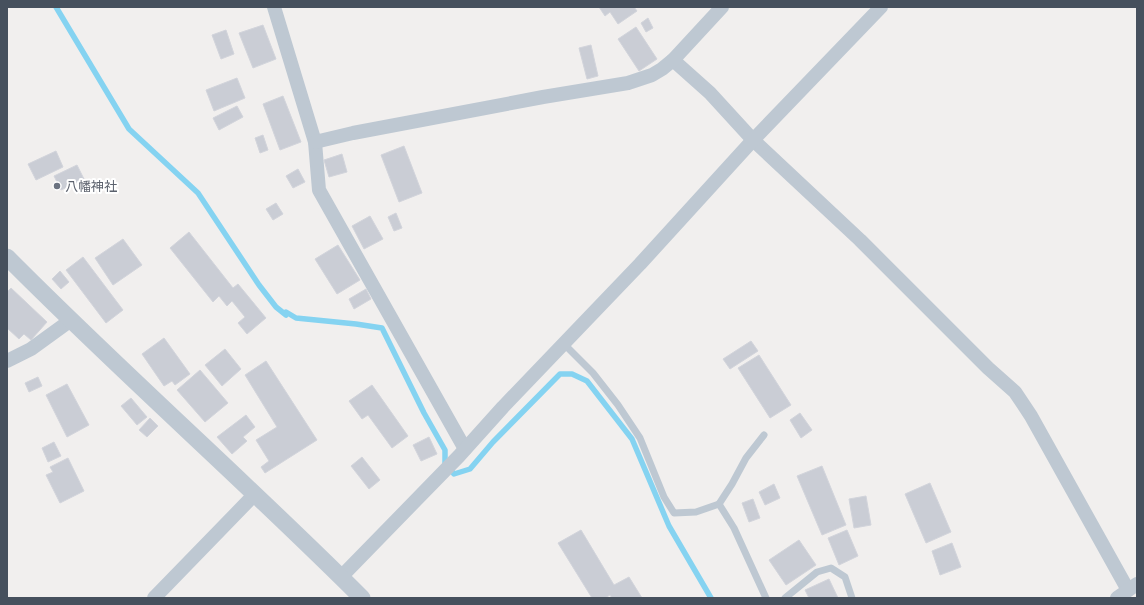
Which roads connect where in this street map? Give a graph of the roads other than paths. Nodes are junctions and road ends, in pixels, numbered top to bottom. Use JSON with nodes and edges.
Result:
{"nodes":[{"id":1,"x":274,"y":7,"type":"edge"},
{"id":2,"x":722,"y":7,"type":"edge"},
{"id":3,"x":881,"y":7,"type":"edge"},
{"id":4,"x":673,"y":60,"type":"junction"},
{"id":5,"x":753,"y":140,"type":"junction"},
{"id":6,"x":315,"y":142,"type":"junction"},
{"id":7,"x":7,"y":257,"type":"edge"},
{"id":8,"x":70,"y":320,"type":"junction"},
{"id":9,"x":564,"y":344,"type":"junction"},
{"id":10,"x":7,"y":361,"type":"edge"},
{"id":11,"x":764,"y":435,"type":"dead end"},
{"id":12,"x":462,"y":452,"type":"junction"},
{"id":13,"x":255,"y":494,"type":"junction"},
{"id":14,"x":719,"y":504,"type":"junction"},
{"id":15,"x":341,"y":577,"type":"junction"},
{"id":16,"x":1127,"y":591,"type":"edge"},
{"id":17,"x":154,"y":598,"type":"edge"},
{"id":18,"x":362,"y":598,"type":"edge"},
{"id":19,"x":766,"y":598,"type":"edge"},
{"id":20,"x":785,"y":598,"type":"edge"},
{"id":21,"x":852,"y":598,"type":"edge"}],
"edges":[{"from":1,"to":6,"type":"street"},
{"from":2,"to":4,"type":"street"},
{"from":3,"to":5,"type":"street"},
{"from":4,"to":5,"type":"street"},
{"from":4,"to":6,"type":"street"},
{"from":5,"to":9,"type":"street"},
{"from":5,"to":16,"type":"street"},
{"from":6,"to":12,"type":"street"},
{"from":7,"to":8,"type":"street"},
{"from":8,"to":10,"type":"street"},
{"from":8,"to":13,"type":"street"},
{"from":9,"to":12,"type":"street"},
{"from":9,"to":14,"type":"lane"},
{"from":11,"to":14,"type":"lane"},
{"from":12,"to":15,"type":"street"},
{"from":13,"to":15,"type":"street"},
{"from":13,"to":17,"type":"street"},
{"from":14,"to":19,"type":"lane"},
{"from":15,"to":18,"type":"street"},
{"from":20,"to":21,"type":"lane"}]}
